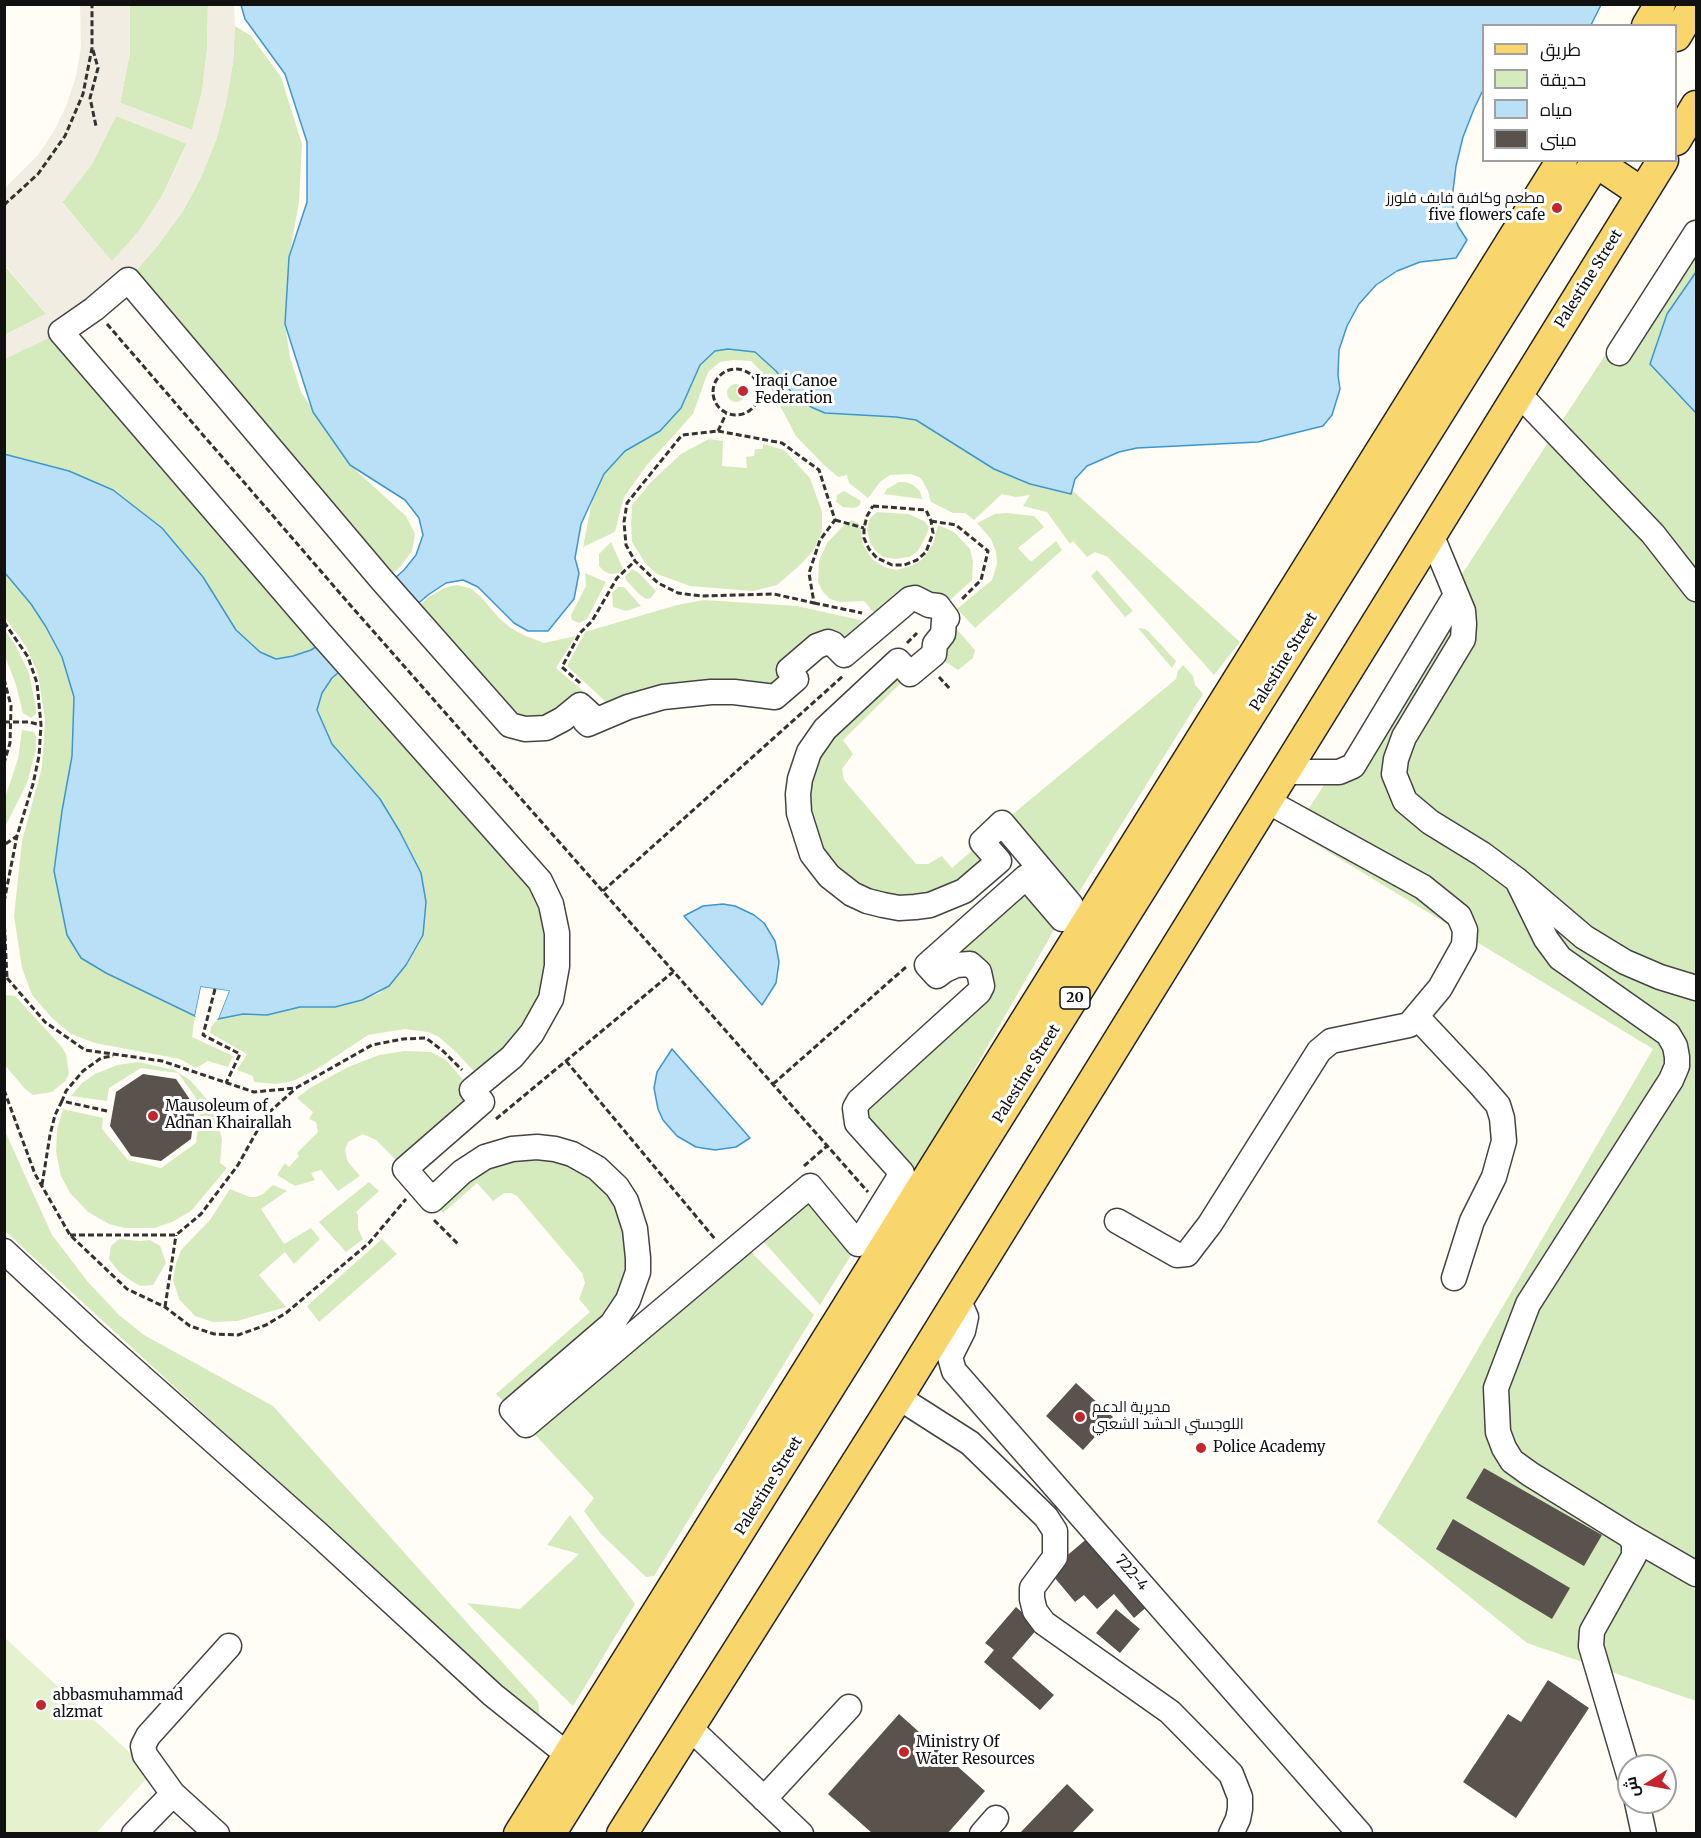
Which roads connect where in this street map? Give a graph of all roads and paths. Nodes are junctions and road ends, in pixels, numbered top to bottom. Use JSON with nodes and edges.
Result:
{"nodes":[{"id":1,"x":92,"y":4,"type":"edge"},
{"id":2,"x":1660,"y":4,"type":"edge"},
{"id":3,"x":1695,"y":4,"type":"edge"},
{"id":4,"x":1648,"y":24,"type":"edge"},
{"id":5,"x":1677,"y":34,"type":"edge"},
{"id":6,"x":92,"y":48,"type":"junction"},
{"id":7,"x":1696,"y":106,"type":"edge"},
{"id":8,"x":96,"y":126,"type":"dead end"},
{"id":9,"x":1677,"y":138,"type":"edge"},
{"id":10,"x":1561,"y":162,"type":"edge"},
{"id":11,"x":1596,"y":162,"type":"edge"},
{"id":12,"x":1598,"y":162,"type":"edge"},
{"id":13,"x":1662,"y":162,"type":"edge"},
{"id":14,"x":1642,"y":193,"type":"junction"},
{"id":15,"x":4,"y":206,"type":"edge"},
{"id":16,"x":1696,"y":233,"type":"edge"},
{"id":17,"x":94,"y":309,"type":"junction"},
{"id":18,"x":1619,"y":353,"type":"dead end"},
{"id":19,"x":1518,"y":393,"type":"junction"},
{"id":20,"x":727,"y":413,"type":"junction"},
{"id":21,"x":718,"y":431,"type":"junction"},
{"id":22,"x":835,"y":520,"type":"junction"},
{"id":23,"x":864,"y":528,"type":"junction"},
{"id":24,"x":1431,"y":534,"type":"junction"},
{"id":25,"x":635,"y":561,"type":"junction"},
{"id":26,"x":1696,"y":590,"type":"edge"},
{"id":27,"x":1456,"y":595,"type":"junction"},
{"id":28,"x":4,"y":622,"type":"edge"},
{"id":29,"x":850,"y":669,"type":"dead end"},
{"id":30,"x":4,"y":679,"type":"edge"},
{"id":31,"x":586,"y":710,"type":"junction"},
{"id":32,"x":11,"y":721,"type":"junction"},
{"id":33,"x":4,"y":722,"type":"edge"},
{"id":34,"x":41,"y":726,"type":"junction"},
{"id":35,"x":4,"y":763,"type":"edge"},
{"id":36,"x":1285,"y":772,"type":"junction"},
{"id":37,"x":1267,"y":801,"type":"junction"},
{"id":38,"x":17,"y":836,"type":"junction"},
{"id":39,"x":4,"y":844,"type":"edge"},
{"id":40,"x":1517,"y":880,"type":"junction"},
{"id":41,"x":603,"y":891,"type":"junction"},
{"id":42,"x":4,"y":902,"type":"edge"},
{"id":43,"x":4,"y":917,"type":"edge"},
{"id":44,"x":673,"y":971,"type":"junction"},
{"id":45,"x":6,"y":979,"type":"edge"},
{"id":46,"x":1696,"y":988,"type":"edge"},
{"id":47,"x":215,"y":989,"type":"dead end"},
{"id":48,"x":1417,"y":1017,"type":"junction"},
{"id":49,"x":117,"y":1055,"type":"junction"},
{"id":50,"x":566,"y":1061,"type":"junction"},
{"id":51,"x":464,"y":1072,"type":"dead end"},
{"id":52,"x":226,"y":1083,"type":"junction"},
{"id":53,"x":296,"y":1088,"type":"junction"},
{"id":54,"x":4,"y":1090,"type":"edge"},
{"id":55,"x":62,"y":1101,"type":"junction"},
{"id":56,"x":107,"y":1111,"type":"dead end"},
{"id":57,"x":496,"y":1119,"type":"dead end"},
{"id":58,"x":959,"y":1183,"type":"junction"},
{"id":59,"x":42,"y":1185,"type":"junction"},
{"id":60,"x":418,"y":1185,"type":"junction"},
{"id":61,"x":895,"y":1207,"type":"junction"},
{"id":62,"x":434,"y":1221,"type":"dead end"},
{"id":63,"x":1117,"y":1221,"type":"dead end"},
{"id":64,"x":69,"y":1235,"type":"junction"},
{"id":65,"x":176,"y":1235,"type":"junction"},
{"id":66,"x":718,"y":1242,"type":"dead end"},
{"id":67,"x":458,"y":1244,"type":"dead end"},
{"id":68,"x":886,"y":1245,"type":"junction"},
{"id":69,"x":4,"y":1251,"type":"edge"},
{"id":70,"x":1454,"y":1278,"type":"dead end"},
{"id":71,"x":958,"y":1299,"type":"junction"},
{"id":72,"x":884,"y":1302,"type":"junction"},
{"id":73,"x":165,"y":1307,"type":"junction"},
{"id":74,"x":898,"y":1397,"type":"junction"},
{"id":75,"x":1630,"y":1536,"type":"junction"},
{"id":76,"x":1696,"y":1574,"type":"edge"},
{"id":77,"x":229,"y":1646,"type":"dead end"},
{"id":78,"x":849,"y":1707,"type":"dead end"},
{"id":79,"x":688,"y":1726,"type":"junction"},
{"id":80,"x":1623,"y":1754,"type":"edge"},
{"id":81,"x":568,"y":1755,"type":"junction"},
{"id":82,"x":173,"y":1794,"type":"junction"},
{"id":83,"x":764,"y":1799,"type":"junction"},
{"id":84,"x":1640,"y":1814,"type":"edge"},
{"id":85,"x":134,"y":1833,"type":"edge"},
{"id":86,"x":217,"y":1833,"type":"edge"},
{"id":87,"x":519,"y":1833,"type":"edge"},
{"id":88,"x":550,"y":1833,"type":"edge"},
{"id":89,"x":622,"y":1833,"type":"edge"},
{"id":90,"x":801,"y":1833,"type":"edge"},
{"id":91,"x":1230,"y":1833,"type":"edge"},
{"id":92,"x":1360,"y":1833,"type":"edge"},
{"id":93,"x":1644,"y":1833,"type":"edge"}],
"edges":[{"from":1,"to":6,"type":"path"},
{"from":2,"to":4,"type":"main road"},
{"from":3,"to":5,"type":"main road"},
{"from":6,"to":8,"type":"path"},
{"from":6,"to":15,"type":"path"},
{"from":7,"to":9,"type":"main road"},
{"from":10,"to":61,"type":"main road"},
{"from":11,"to":58,"type":"main road","name":"Palestine Street","number":"20"},
{"from":12,"to":14,"type":"main road"},
{"from":13,"to":14,"type":"main road","name":"Palestine Street"},
{"from":14,"to":19,"type":"main road","name":"Palestine Street"},
{"from":16,"to":18,"type":"street"},
{"from":17,"to":31,"type":"street"},
{"from":17,"to":41,"type":"path"},
{"from":17,"to":60,"type":"street"},
{"from":19,"to":24,"type":"main road","name":"Palestine Street"},
{"from":19,"to":26,"type":"street"},
{"from":20,"to":20,"type":"path"},
{"from":20,"to":21,"type":"path"},
{"from":21,"to":22,"type":"path"},
{"from":21,"to":25,"type":"path"},
{"from":22,"to":23,"type":"path"},
{"from":22,"to":25,"type":"path"},
{"from":23,"to":23,"type":"path"},
{"from":24,"to":27,"type":"street"},
{"from":24,"to":36,"type":"main road","name":"Palestine Street"},
{"from":25,"to":31,"type":"path"},
{"from":27,"to":36,"type":"street"},
{"from":27,"to":40,"type":"street"},
{"from":28,"to":34,"type":"path"},
{"from":29,"to":41,"type":"path"},
{"from":30,"to":32,"type":"path"},
{"from":31,"to":61,"type":"street"},
{"from":32,"to":33,"type":"path"},
{"from":32,"to":34,"type":"path"},
{"from":32,"to":35,"type":"path"},
{"from":34,"to":38,"type":"path"},
{"from":36,"to":37,"type":"main road","name":"Palestine Street"},
{"from":37,"to":48,"type":"street"},
{"from":37,"to":71,"type":"main road","name":"Palestine Street"},
{"from":38,"to":39,"type":"path"},
{"from":38,"to":42,"type":"path"},
{"from":40,"to":46,"type":"street"},
{"from":40,"to":75,"type":"street"},
{"from":41,"to":44,"type":"path"},
{"from":43,"to":45,"type":"path"},
{"from":44,"to":50,"type":"path"},
{"from":44,"to":61,"type":"path"},
{"from":45,"to":49,"type":"path"},
{"from":47,"to":52,"type":"path"},
{"from":48,"to":63,"type":"street"},
{"from":48,"to":70,"type":"street"},
{"from":49,"to":52,"type":"path"},
{"from":49,"to":55,"type":"path"},
{"from":50,"to":57,"type":"path"},
{"from":50,"to":66,"type":"path"},
{"from":51,"to":53,"type":"path"},
{"from":52,"to":53,"type":"path"},
{"from":53,"to":65,"type":"path"},
{"from":54,"to":59,"type":"path"},
{"from":55,"to":56,"type":"path"},
{"from":55,"to":59,"type":"path"},
{"from":58,"to":61,"type":"main road"},
{"from":58,"to":72,"type":"main road","name":"Palestine Street","number":"20"},
{"from":59,"to":64,"type":"path"},
{"from":60,"to":61,"type":"street"},
{"from":60,"to":73,"type":"path"},
{"from":61,"to":68,"type":"main road"},
{"from":62,"to":67,"type":"path"},
{"from":64,"to":65,"type":"path"},
{"from":64,"to":73,"type":"path"},
{"from":65,"to":73,"type":"path"},
{"from":68,"to":72,"type":"main road"},
{"from":68,"to":81,"type":"main road"},
{"from":69,"to":81,"type":"street"},
{"from":71,"to":74,"type":"main road","name":"Palestine Street"},
{"from":71,"to":92,"type":"street","name":"722-4"},
{"from":72,"to":88,"type":"main road","name":"Palestine Street","number":"20"},
{"from":74,"to":79,"type":"main road","name":"Palestine Street"},
{"from":74,"to":91,"type":"street"},
{"from":75,"to":76,"type":"street"},
{"from":75,"to":80,"type":"street"},
{"from":77,"to":82,"type":"street"},
{"from":78,"to":83,"type":"street"},
{"from":79,"to":83,"type":"street"},
{"from":79,"to":89,"type":"main road","name":"Palestine Street"},
{"from":81,"to":87,"type":"main road"},
{"from":82,"to":85,"type":"street"},
{"from":82,"to":86,"type":"street"},
{"from":83,"to":90,"type":"street"},
{"from":84,"to":93,"type":"street"}]}
